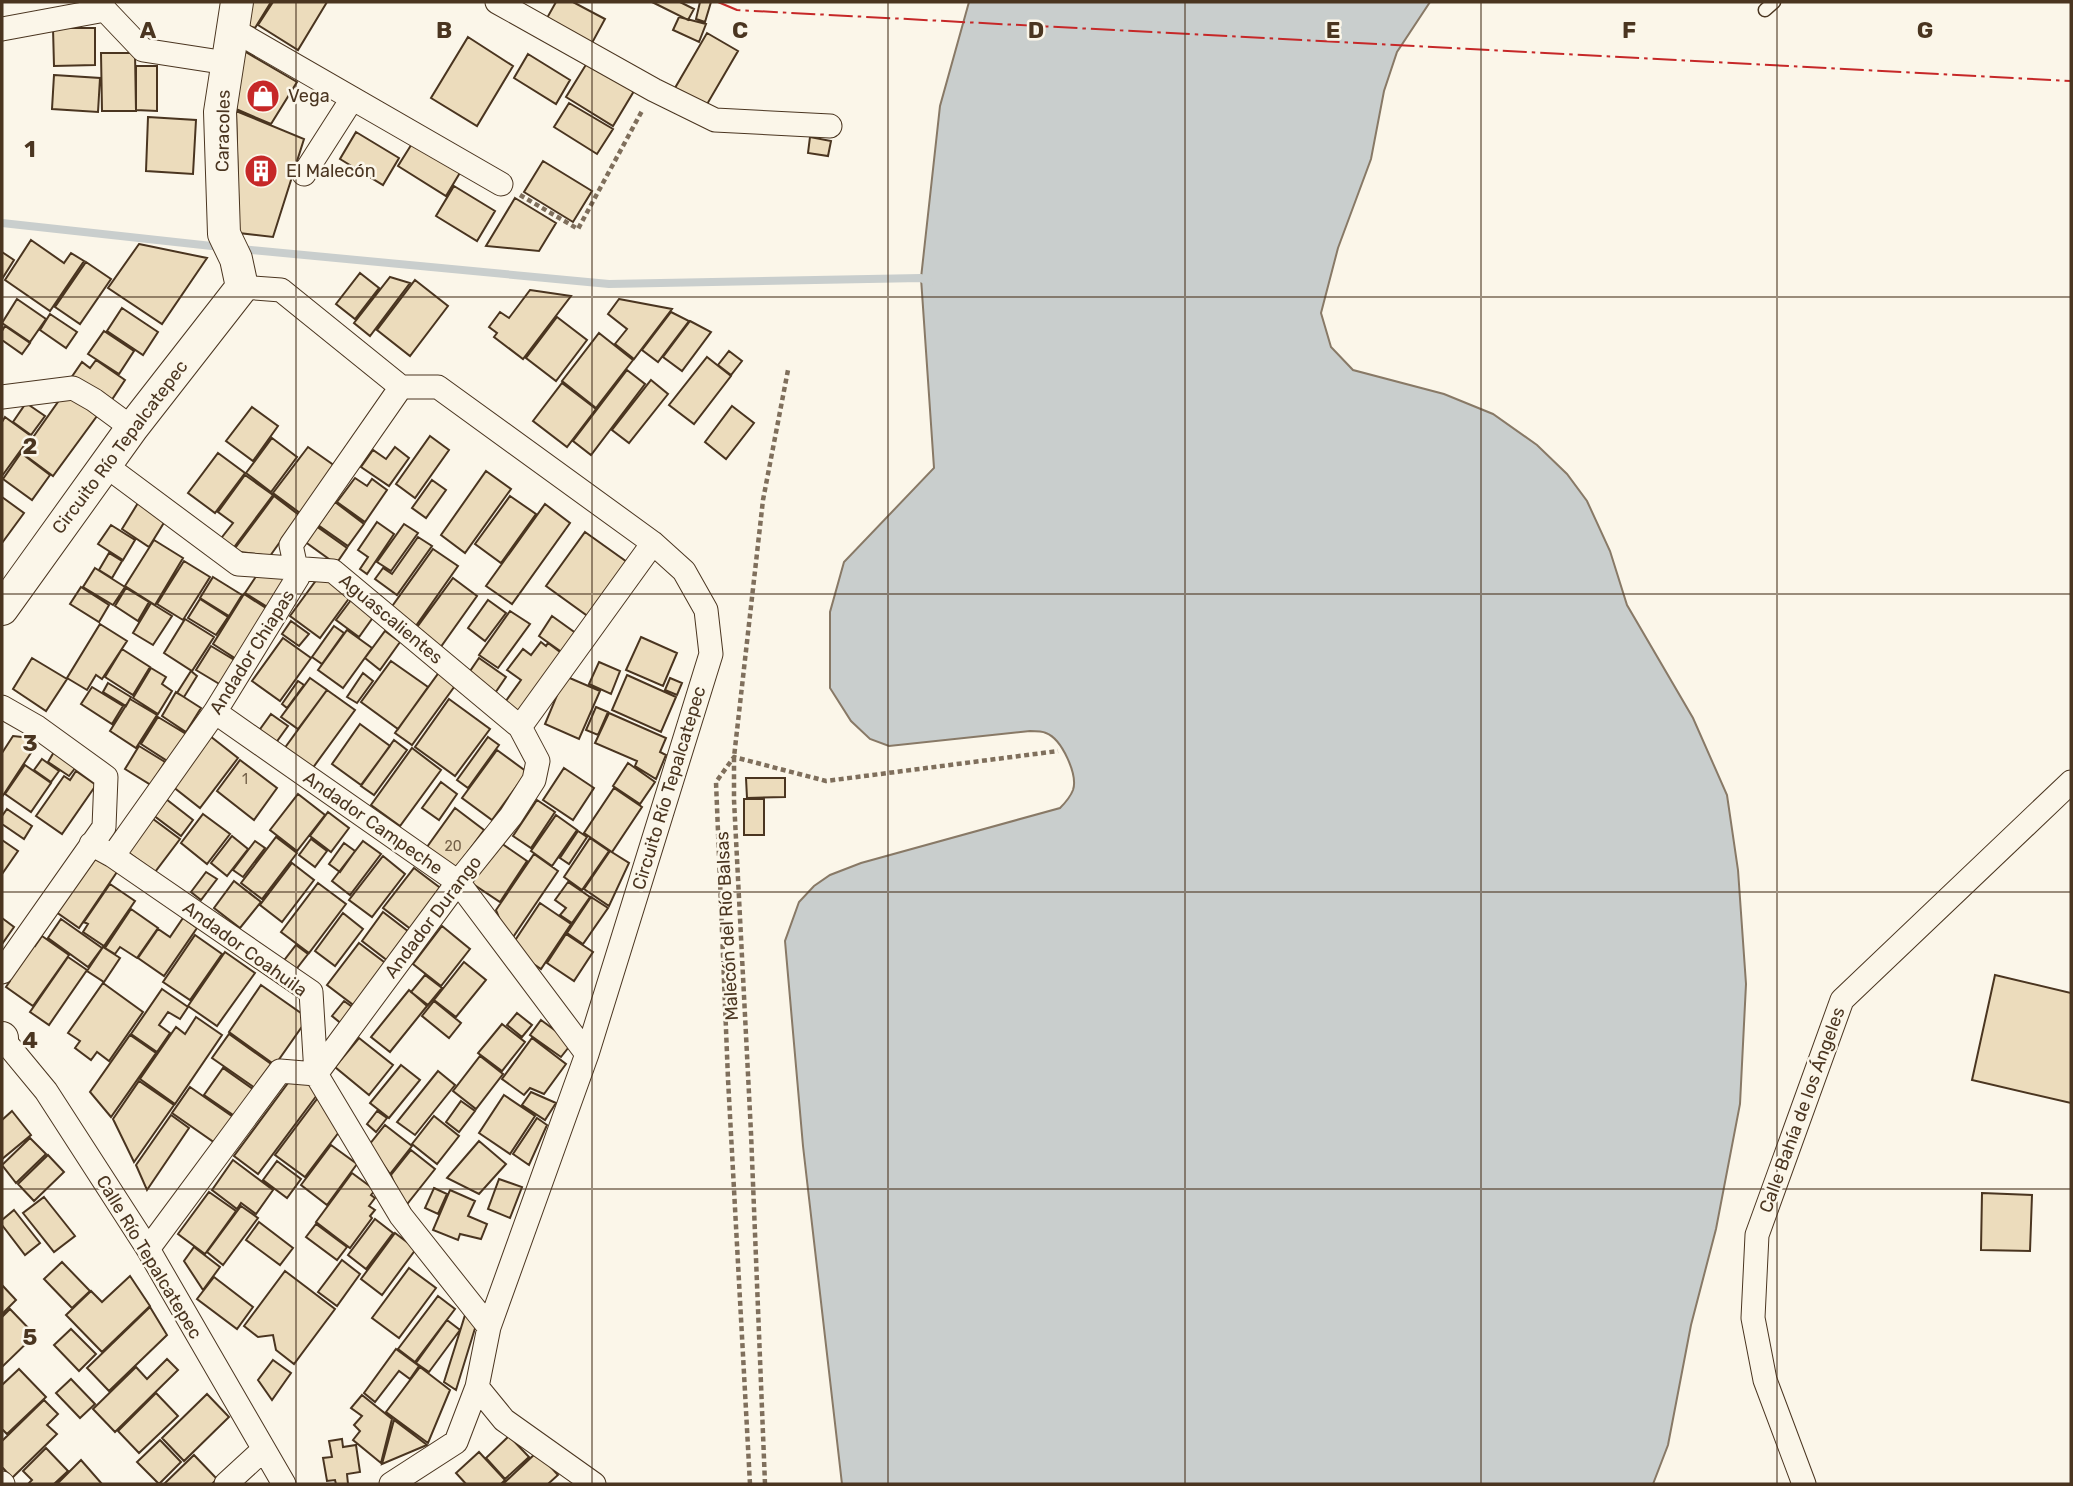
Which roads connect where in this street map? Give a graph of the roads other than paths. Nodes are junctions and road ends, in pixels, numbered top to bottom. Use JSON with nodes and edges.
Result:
{"nodes":[{"id":1,"x":498,"y":2,"type":"edge"},
{"id":2,"x":104,"y":6,"type":"edge"},
{"id":3,"x":235,"y":15,"type":"edge"},
{"id":4,"x":2,"y":29,"type":"edge"},
{"id":5,"x":227,"y":63,"type":"junction"},
{"id":6,"x":352,"y":99,"type":"junction"},
{"id":7,"x":830,"y":126,"type":"dead end"},
{"id":8,"x":304,"y":174,"type":"dead end"},
{"id":9,"x":501,"y":184,"type":"road end"},
{"id":10,"x":234,"y":260,"type":"junction"},
{"id":11,"x":401,"y":387,"type":"junction"},
{"id":12,"x":2,"y":397,"type":"edge"},
{"id":13,"x":132,"y":428,"type":"junction"},
{"id":14,"x":105,"y":465,"type":"junction"},
{"id":15,"x":653,"y":544,"type":"junction"},
{"id":16,"x":297,"y":569,"type":"junction"},
{"id":17,"x":2,"y":609,"type":"edge"},
{"id":18,"x":2,"y":708,"type":"edge"},
{"id":19,"x":215,"y":712,"type":"junction"},
{"id":20,"x":520,"y":727,"type":"junction"},
{"id":21,"x":2071,"y":782,"type":"edge"},
{"id":22,"x":91,"y":844,"type":"junction"},
{"id":23,"x":113,"y":856,"type":"junction"},
{"id":24,"x":458,"y":882,"type":"junction"},
{"id":25,"x":2,"y":972,"type":"edge"},
{"id":26,"x":2,"y":1039,"type":"edge"},
{"id":27,"x":587,"y":1054,"type":"junction"},
{"id":28,"x":316,"y":1074,"type":"junction"},
{"id":29,"x":148,"y":1250,"type":"junction"},
{"id":30,"x":489,"y":1327,"type":"junction"},
{"id":31,"x":477,"y":1387,"type":"junction"},
{"id":32,"x":263,"y":1450,"type":"junction"},
{"id":33,"x":226,"y":1484,"type":"edge"},
{"id":34,"x":284,"y":1484,"type":"edge"},
{"id":35,"x":391,"y":1484,"type":"edge"},
{"id":36,"x":594,"y":1484,"type":"edge"},
{"id":37,"x":1804,"y":1484,"type":"edge"}],
"edges":[{"from":1,"to":7,"type":"street"},
{"from":2,"to":4,"type":"street"},
{"from":2,"to":5,"type":"street"},
{"from":3,"to":5,"type":"street","name":"Caracoles"},
{"from":3,"to":6,"type":"street"},
{"from":5,"to":10,"type":"street","name":"Caracoles"},
{"from":6,"to":8,"type":"street"},
{"from":6,"to":9,"type":"street"},
{"from":10,"to":11,"type":"street"},
{"from":10,"to":13,"type":"street","name":"Circuito Río Tepalcatepec"},
{"from":11,"to":15,"type":"street","name":"Circuito Río Tepalcatepec"},
{"from":11,"to":16,"type":"street","name":"Andador Chiapas"},
{"from":12,"to":13,"type":"street"},
{"from":13,"to":14,"type":"street","name":"Circuito Río Tepalcatepec"},
{"from":14,"to":16,"type":"street","name":"Aguascalientes"},
{"from":14,"to":17,"type":"street","name":"Circuito Río Tepalcatepec"},
{"from":15,"to":20,"type":"street"},
{"from":15,"to":27,"type":"street","name":"Circuito Río Tepalcatepec"},
{"from":16,"to":19,"type":"street","name":"Andador Chiapas"},
{"from":16,"to":20,"type":"street","name":"Aguascalientes"},
{"from":18,"to":22,"type":"street"},
{"from":19,"to":23,"type":"street","name":"Andador Chiapas"},
{"from":19,"to":24,"type":"street","name":"Andador Campeche"},
{"from":20,"to":24,"type":"street","name":"Andador Durango"},
{"from":21,"to":37,"type":"street","name":"Calle Bahía de los Ángeles"},
{"from":22,"to":23,"type":"street","name":"Andador Coahuila"},
{"from":22,"to":25,"type":"street"},
{"from":23,"to":28,"type":"street","name":"Andador Coahuila"},
{"from":24,"to":27,"type":"street","name":"Andador Campeche"},
{"from":24,"to":28,"type":"street","name":"Andador Durango"},
{"from":26,"to":29,"type":"street","name":"Calle Río Tepalcatepec"},
{"from":27,"to":30,"type":"street","name":"Circuito Río Tepalcatepec"},
{"from":28,"to":29,"type":"street"},
{"from":28,"to":30,"type":"street","name":"Andador Coahuila"},
{"from":29,"to":32,"type":"street","name":"Calle Río Tepalcatepec"},
{"from":30,"to":31,"type":"street","name":"Circuito Río Tepalcatepec"},
{"from":31,"to":35,"type":"street","name":"Circuito Río Tepalcatepec"},
{"from":31,"to":36,"type":"street"},
{"from":32,"to":33,"type":"street"},
{"from":32,"to":34,"type":"street","name":"Calle Río Tepalcatepec"}]}
